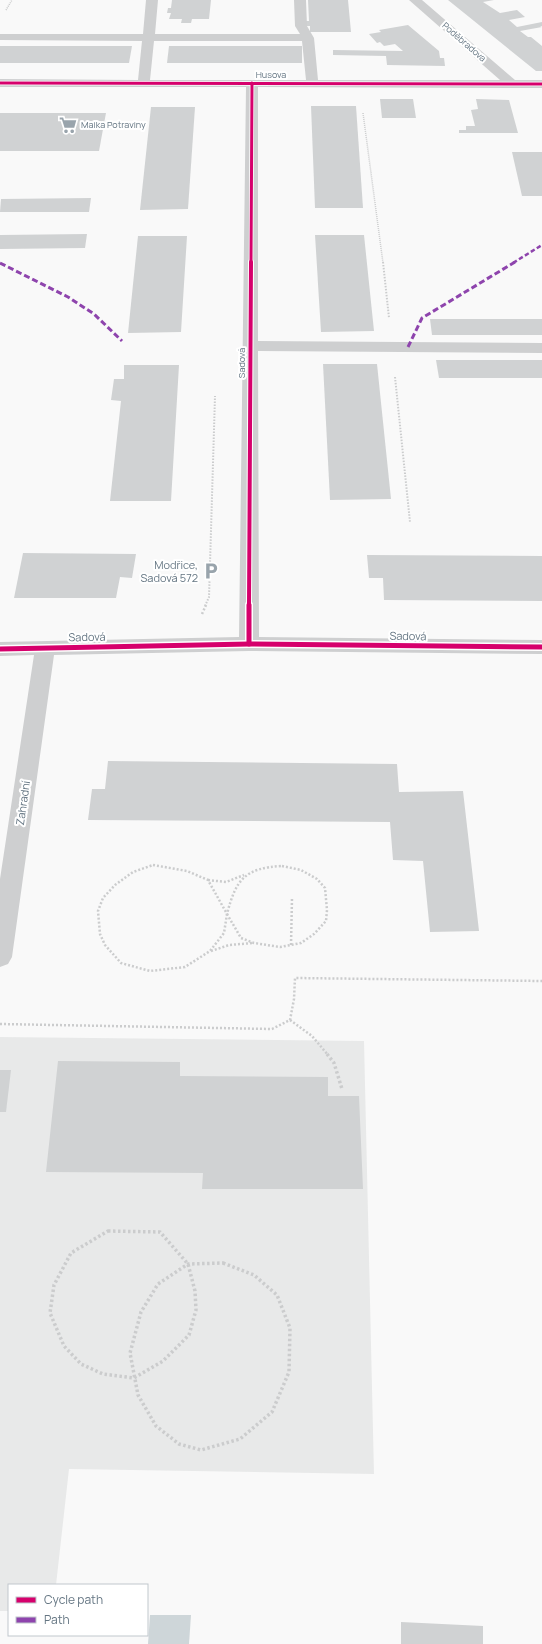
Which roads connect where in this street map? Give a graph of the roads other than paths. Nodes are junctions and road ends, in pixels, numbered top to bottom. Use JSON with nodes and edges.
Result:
{"nodes":[{"id":1,"x":152,"y":0,"type":"edge"},
{"id":2,"x":300,"y":0,"type":"edge"},
{"id":3,"x":415,"y":0,"type":"edge"},
{"id":4,"x":0,"y":37,"type":"edge"},
{"id":5,"x":308,"y":38,"type":"junction"},
{"id":6,"x":149,"y":39,"type":"junction"},
{"id":7,"x":0,"y":83,"type":"edge"},
{"id":8,"x":144,"y":83,"type":"junction"},
{"id":9,"x":252,"y":83,"type":"junction"},
{"id":10,"x":312,"y":83,"type":"junction"},
{"id":11,"x":512,"y":84,"type":"junction"},
{"id":12,"x":540,"y":85,"type":"edge"},
{"id":13,"x":250,"y":346,"type":"junction"},
{"id":14,"x":542,"y":348,"type":"edge"},
{"id":15,"x":249,"y":644,"type":"junction"},
{"id":16,"x":45,"y":648,"type":"junction"},
{"id":17,"x":542,"y":648,"type":"edge"},
{"id":18,"x":0,"y":649,"type":"edge"},
{"id":19,"x":0,"y":957,"type":"edge"}],
"edges":[{"from":1,"to":6,"type":"street"},
{"from":2,"to":5,"type":"street"},
{"from":3,"to":11,"type":"street","name":"Poděbradova"},
{"from":4,"to":6,"type":"street"},
{"from":5,"to":6,"type":"street"},
{"from":5,"to":10,"type":"street"},
{"from":6,"to":8,"type":"street"},
{"from":7,"to":8,"type":"street","name":"Husova"},
{"from":8,"to":9,"type":"street","name":"Husova"},
{"from":9,"to":10,"type":"street","name":"Husova"},
{"from":9,"to":13,"type":"street","name":"Sadová"},
{"from":10,"to":11,"type":"street","name":"Husova"},
{"from":11,"to":12,"type":"street","name":"Husova"},
{"from":13,"to":14,"type":"street"},
{"from":13,"to":15,"type":"street","name":"Sadová"},
{"from":15,"to":16,"type":"street","name":"Sadová"},
{"from":15,"to":17,"type":"street","name":"Sadová"},
{"from":16,"to":18,"type":"street","name":"Sadová"},
{"from":16,"to":19,"type":"street","name":"Zahradní"}]}
